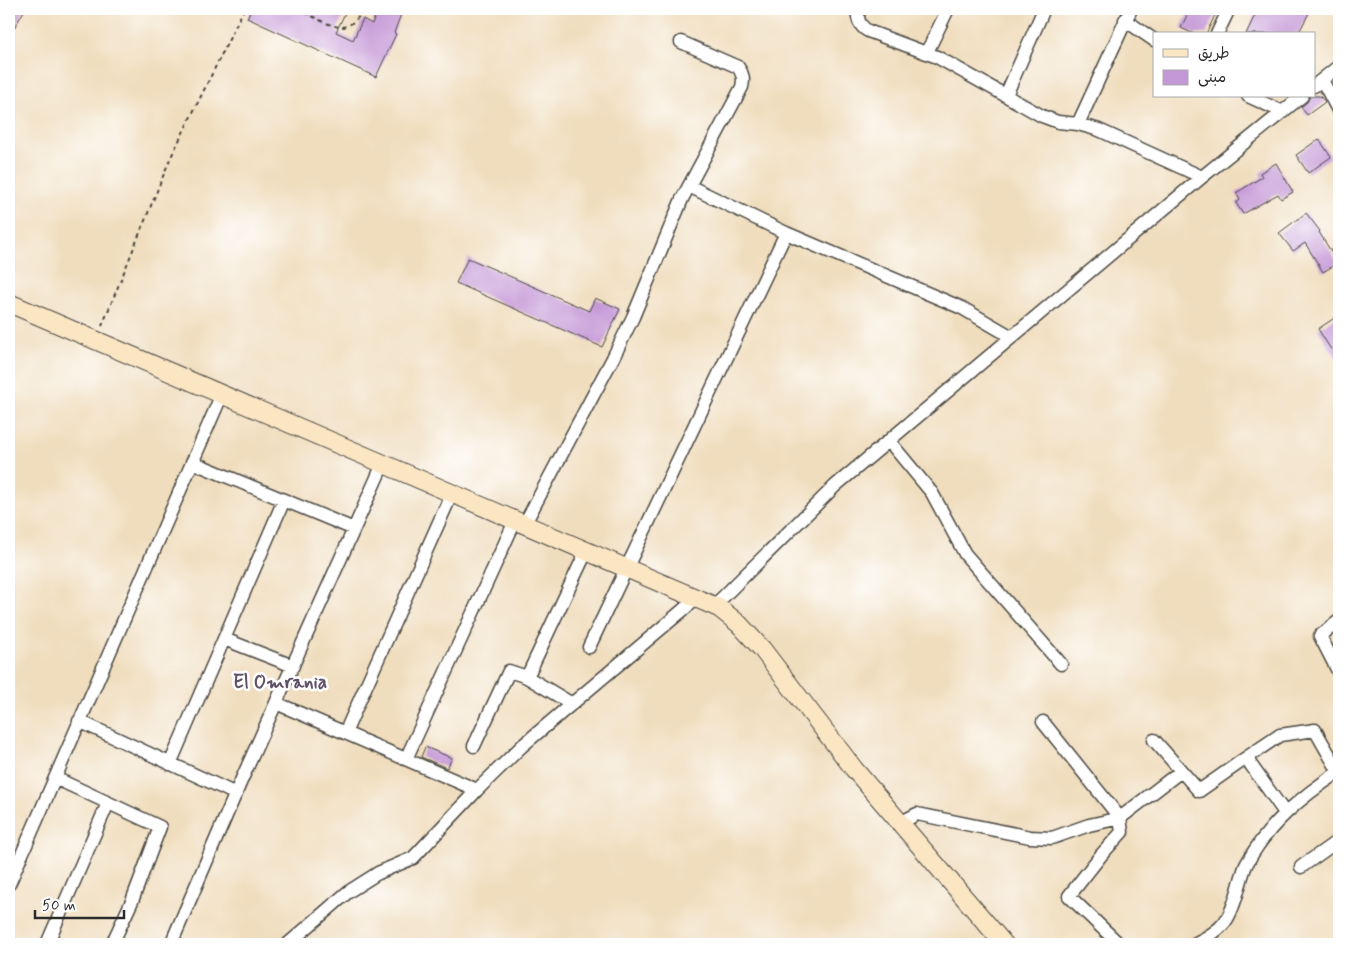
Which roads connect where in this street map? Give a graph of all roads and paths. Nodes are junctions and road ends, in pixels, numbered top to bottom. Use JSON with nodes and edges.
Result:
{"nodes":[{"id":1,"x":244,"y":9,"type":"edge"},
{"id":2,"x":298,"y":9,"type":"edge"},
{"id":3,"x":363,"y":9,"type":"edge"},
{"id":4,"x":860,"y":9,"type":"edge"},
{"id":5,"x":948,"y":9,"type":"edge"},
{"id":6,"x":1044,"y":9,"type":"edge"},
{"id":7,"x":1229,"y":9,"type":"edge"},
{"id":8,"x":1128,"y":14,"type":"edge"},
{"id":9,"x":1218,"y":32,"type":"edge"},
{"id":10,"x":1153,"y":39,"type":"edge"},
{"id":11,"x":681,"y":42,"type":"dead end"},
{"id":12,"x":926,"y":52,"type":"junction"},
{"id":13,"x":1339,"y":66,"type":"edge"},
{"id":14,"x":1318,"y":83,"type":"edge"},
{"id":15,"x":1006,"y":95,"type":"junction"},
{"id":16,"x":1252,"y":98,"type":"edge"},
{"id":17,"x":1300,"y":98,"type":"edge"},
{"id":18,"x":1283,"y":112,"type":"junction"},
{"id":19,"x":1339,"y":112,"type":"edge"},
{"id":20,"x":1078,"y":124,"type":"junction"},
{"id":21,"x":1202,"y":176,"type":"junction"},
{"id":22,"x":689,"y":186,"type":"junction"},
{"id":23,"x":786,"y":233,"type":"junction"},
{"id":24,"x":9,"y":303,"type":"edge"},
{"id":25,"x":1012,"y":337,"type":"junction"},
{"id":26,"x":97,"y":340,"type":"junction"},
{"id":27,"x":222,"y":394,"type":"junction"},
{"id":28,"x":889,"y":441,"type":"junction"},
{"id":29,"x":192,"y":462,"type":"junction"},
{"id":30,"x":383,"y":464,"type":"junction"},
{"id":31,"x":452,"y":494,"type":"junction"},
{"id":32,"x":284,"y":500,"type":"junction"},
{"id":33,"x":520,"y":523,"type":"junction"},
{"id":34,"x":354,"y":528,"type":"junction"},
{"id":35,"x":586,"y":552,"type":"junction"},
{"id":36,"x":626,"y":569,"type":"junction"},
{"id":37,"x":696,"y":599,"type":"junction"},
{"id":38,"x":714,"y":606,"type":"junction"},
{"id":39,"x":1339,"y":621,"type":"edge"},
{"id":40,"x":224,"y":639,"type":"junction"},
{"id":41,"x":589,"y":648,"type":"dead end"},
{"id":42,"x":1061,"y":664,"type":"dead end"},
{"id":43,"x":292,"y":666,"type":"junction"},
{"id":44,"x":1339,"y":673,"type":"edge"},
{"id":45,"x":527,"y":677,"type":"junction"},
{"id":46,"x":276,"y":703,"type":"junction"},
{"id":47,"x":572,"y":704,"type":"junction"},
{"id":48,"x":80,"y":722,"type":"junction"},
{"id":49,"x":1043,"y":722,"type":"dead end"},
{"id":50,"x":345,"y":733,"type":"junction"},
{"id":51,"x":1154,"y":740,"type":"dead end"},
{"id":52,"x":474,"y":746,"type":"dead end"},
{"id":53,"x":1246,"y":758,"type":"junction"},
{"id":54,"x":406,"y":759,"type":"junction"},
{"id":55,"x":170,"y":764,"type":"junction"},
{"id":56,"x":1181,"y":770,"type":"junction"},
{"id":57,"x":1339,"y":772,"type":"edge"},
{"id":58,"x":55,"y":778,"type":"junction"},
{"id":59,"x":477,"y":790,"type":"junction"},
{"id":60,"x":236,"y":794,"type":"junction"},
{"id":61,"x":108,"y":803,"type":"junction"},
{"id":62,"x":1286,"y":813,"type":"junction"},
{"id":63,"x":1120,"y":818,"type":"junction"},
{"id":64,"x":900,"y":823,"type":"junction"},
{"id":65,"x":1339,"y":840,"type":"edge"},
{"id":66,"x":1301,"y":867,"type":"dead end"},
{"id":67,"x":9,"y":884,"type":"edge"},
{"id":68,"x":47,"y":944,"type":"edge"},
{"id":69,"x":112,"y":944,"type":"edge"},
{"id":70,"x":171,"y":944,"type":"edge"},
{"id":71,"x":288,"y":944,"type":"edge"},
{"id":72,"x":1004,"y":944,"type":"edge"},
{"id":73,"x":1119,"y":944,"type":"edge"},
{"id":74,"x":1194,"y":944,"type":"edge"}],
"edges":[{"from":1,"to":26,"type":"path"},
{"from":2,"to":3,"type":"path"},
{"from":4,"to":12,"type":"street"},
{"from":5,"to":12,"type":"street"},
{"from":6,"to":15,"type":"street"},
{"from":7,"to":9,"type":"street"},
{"from":8,"to":10,"type":"street"},
{"from":8,"to":20,"type":"street"},
{"from":11,"to":22,"type":"street"},
{"from":12,"to":15,"type":"street"},
{"from":13,"to":14,"type":"street"},
{"from":14,"to":19,"type":"street"},
{"from":15,"to":20,"type":"street"},
{"from":16,"to":18,"type":"street"},
{"from":17,"to":18,"type":"street"},
{"from":18,"to":21,"type":"street"},
{"from":20,"to":21,"type":"street"},
{"from":21,"to":25,"type":"street"},
{"from":22,"to":23,"type":"street"},
{"from":22,"to":33,"type":"street"},
{"from":23,"to":25,"type":"street"},
{"from":23,"to":36,"type":"street"},
{"from":24,"to":26,"type":"street"},
{"from":25,"to":28,"type":"street"},
{"from":26,"to":27,"type":"street"},
{"from":27,"to":29,"type":"street"},
{"from":27,"to":30,"type":"street"},
{"from":28,"to":38,"type":"street"},
{"from":28,"to":42,"type":"street"},
{"from":29,"to":32,"type":"street"},
{"from":29,"to":48,"type":"street"},
{"from":30,"to":31,"type":"street"},
{"from":30,"to":34,"type":"street"},
{"from":31,"to":33,"type":"street"},
{"from":31,"to":50,"type":"street"},
{"from":32,"to":34,"type":"street"},
{"from":32,"to":40,"type":"street"},
{"from":33,"to":35,"type":"street"},
{"from":33,"to":54,"type":"street"},
{"from":34,"to":43,"type":"street"},
{"from":35,"to":36,"type":"street"},
{"from":35,"to":45,"type":"street"},
{"from":36,"to":37,"type":"street"},
{"from":36,"to":41,"type":"street"},
{"from":37,"to":38,"type":"street"},
{"from":37,"to":47,"type":"street"},
{"from":38,"to":64,"type":"street"},
{"from":39,"to":44,"type":"street"},
{"from":40,"to":43,"type":"street"},
{"from":40,"to":55,"type":"street"},
{"from":43,"to":46,"type":"street"},
{"from":45,"to":47,"type":"street"},
{"from":45,"to":52,"type":"street"},
{"from":46,"to":50,"type":"street"},
{"from":46,"to":60,"type":"street"},
{"from":47,"to":59,"type":"street"},
{"from":48,"to":55,"type":"street"},
{"from":48,"to":58,"type":"street"},
{"from":49,"to":63,"type":"street"},
{"from":50,"to":54,"type":"street"},
{"from":51,"to":56,"type":"street"},
{"from":53,"to":56,"type":"street"},
{"from":53,"to":57,"type":"street"},
{"from":53,"to":62,"type":"street"},
{"from":54,"to":59,"type":"street"},
{"from":55,"to":60,"type":"street"},
{"from":56,"to":63,"type":"street"},
{"from":57,"to":62,"type":"street"},
{"from":58,"to":61,"type":"street"},
{"from":58,"to":67,"type":"street"},
{"from":59,"to":71,"type":"street"},
{"from":60,"to":70,"type":"street"},
{"from":61,"to":68,"type":"street"},
{"from":61,"to":69,"type":"street"},
{"from":62,"to":74,"type":"street"},
{"from":63,"to":64,"type":"street"},
{"from":63,"to":73,"type":"street"},
{"from":64,"to":72,"type":"street"},
{"from":65,"to":66,"type":"street"}]}
